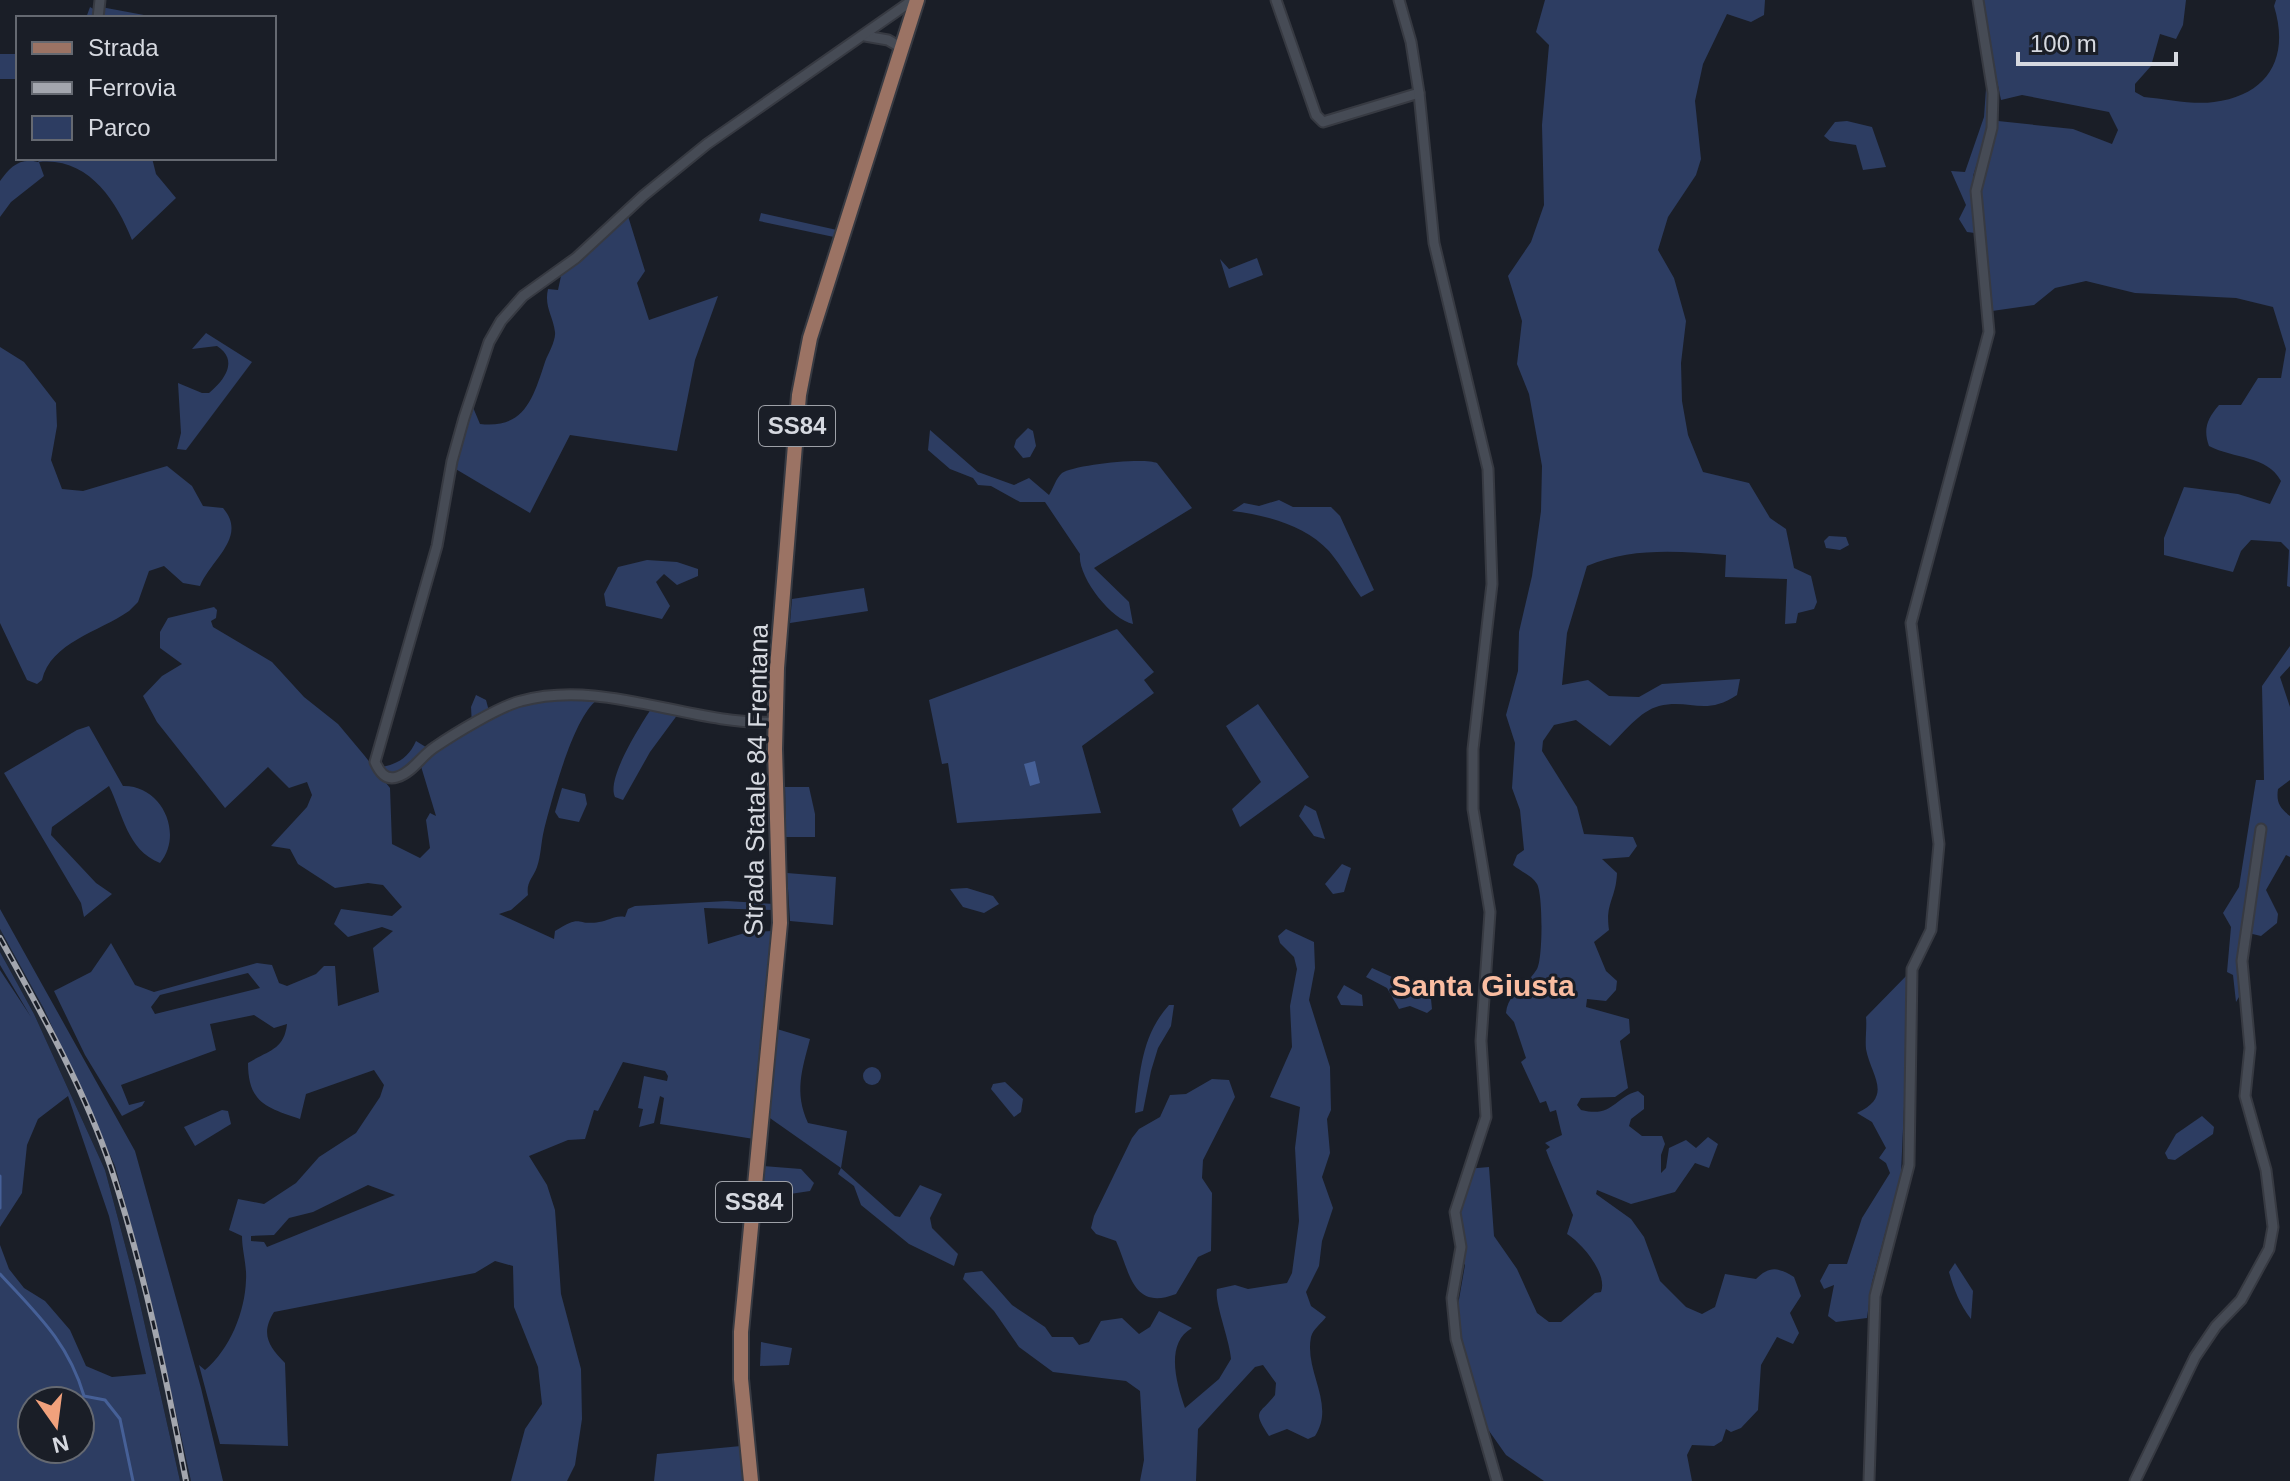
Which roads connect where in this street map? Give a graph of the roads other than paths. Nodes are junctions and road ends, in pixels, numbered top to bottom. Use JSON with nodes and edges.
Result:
{"nodes":[{"id":1,"x":915,"y":0,"type":"edge"},
{"id":2,"x":1276,"y":0,"type":"edge"},
{"id":3,"x":1399,"y":0,"type":"edge"},
{"id":4,"x":1978,"y":0,"type":"edge"},
{"id":5,"x":865,"y":36,"type":"junction"},
{"id":6,"x":902,"y":48,"type":"junction"},
{"id":7,"x":1419,"y":93,"type":"junction"},
{"id":8,"x":775,"y":722,"type":"junction"},
{"id":9,"x":2261,"y":829,"type":"dead end"},
{"id":10,"x":751,"y":1481,"type":"edge"},
{"id":11,"x":1497,"y":1481,"type":"edge"},
{"id":12,"x":1869,"y":1481,"type":"edge"},
{"id":13,"x":2135,"y":1481,"type":"edge"}],
"edges":[{"from":1,"to":5,"type":"street"},
{"from":1,"to":6,"type":"main road","name":"Strada Statale 84 Frentana","number":"SS84"},
{"from":2,"to":7,"type":"street"},
{"from":3,"to":7,"type":"street"},
{"from":4,"to":12,"type":"street"},
{"from":5,"to":6,"type":"street"},
{"from":5,"to":8,"type":"street"},
{"from":6,"to":8,"type":"main road","name":"Strada Statale 84 Frentana","number":"SS84"},
{"from":7,"to":11,"type":"street"},
{"from":8,"to":10,"type":"main road","name":"Strada Statale 84 Frentana","number":"SS84"},
{"from":9,"to":13,"type":"street"}]}
